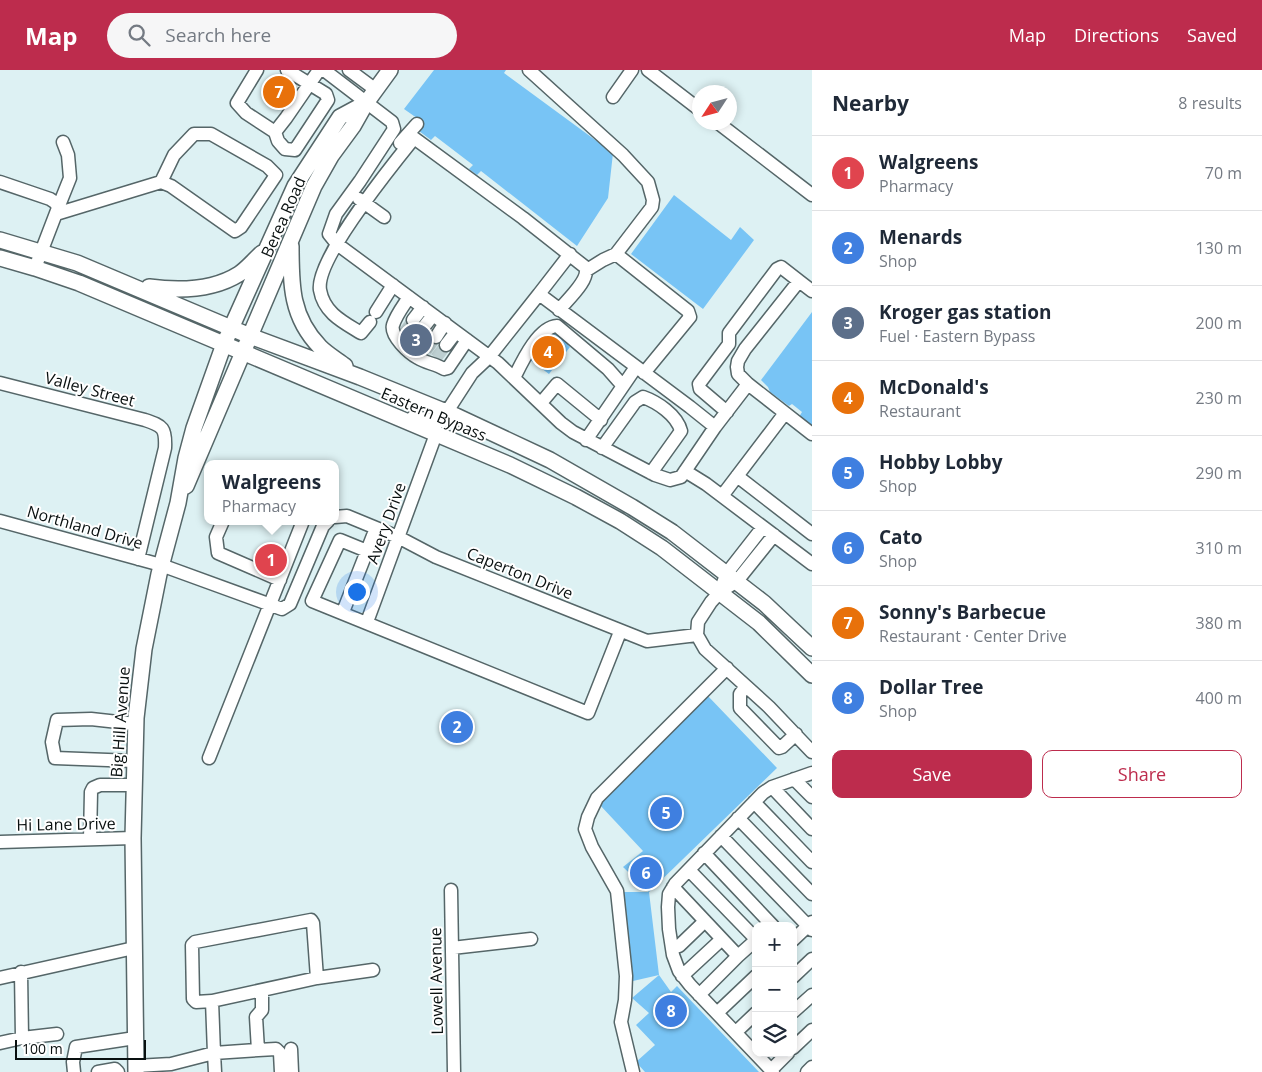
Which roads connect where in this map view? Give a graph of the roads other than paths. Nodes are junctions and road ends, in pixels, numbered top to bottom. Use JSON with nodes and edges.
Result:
{"nodes":[{"id":1,"x":257,"y":70,"type":"edge"},
{"id":2,"x":287,"y":70,"type":"edge"},
{"id":3,"x":319,"y":70,"type":"edge"},
{"id":4,"x":324,"y":70,"type":"edge"},
{"id":5,"x":349,"y":70,"type":"edge"},
{"id":6,"x":390,"y":70,"type":"edge"},
{"id":7,"x":529,"y":70,"type":"edge"},
{"id":8,"x":632,"y":70,"type":"edge"},
{"id":9,"x":648,"y":70,"type":"edge"},
{"id":10,"x":310,"y":83,"type":"junction"},
{"id":11,"x":376,"y":90,"type":"junction"},
{"id":12,"x":613,"y":96,"type":"dead end"},
{"id":13,"x":366,"y":103,"type":"junction"},
{"id":14,"x":692,"y":104,"type":"edge"},
{"id":15,"x":417,"y":124,"type":"dead end"},
{"id":16,"x":726,"y":130,"type":"edge"},
{"id":17,"x":274,"y":132,"type":"junction"},
{"id":18,"x":63,"y":142,"type":"dead end"},
{"id":19,"x":401,"y":154,"type":"junction"},
{"id":20,"x":0,"y":182,"type":"edge"},
{"id":21,"x":161,"y":182,"type":"junction"},
{"id":22,"x":351,"y":193,"type":"junction"},
{"id":23,"x":812,"y":196,"type":"edge"},
{"id":24,"x":365,"y":203,"type":"junction"},
{"id":25,"x":57,"y":211,"type":"junction"},
{"id":26,"x":384,"y":217,"type":"dead end"},
{"id":27,"x":0,"y":240,"type":"edge"},
{"id":28,"x":291,"y":240,"type":"junction"},
{"id":29,"x":337,"y":244,"type":"junction"},
{"id":30,"x":267,"y":248,"type":"junction"},
{"id":31,"x":41,"y":251,"type":"junction"},
{"id":32,"x":570,"y":254,"type":"junction"},
{"id":33,"x":616,"y":254,"type":"junction"},
{"id":34,"x":0,"y":258,"type":"edge"},
{"id":35,"x":35,"y":268,"type":"junction"},
{"id":36,"x":587,"y":270,"type":"junction"},
{"id":37,"x":799,"y":282,"type":"junction"},
{"id":38,"x":128,"y":284,"type":"junction"},
{"id":39,"x":393,"y":284,"type":"junction"},
{"id":40,"x":812,"y":291,"type":"edge"},
{"id":41,"x":539,"y":294,"type":"junction"},
{"id":42,"x":409,"y":297,"type":"junction"},
{"id":43,"x":559,"y":310,"type":"junction"},
{"id":44,"x":428,"y":311,"type":"junction"},
{"id":45,"x":418,"y":324,"type":"tunnel mouth"},
{"id":46,"x":445,"y":324,"type":"junction"},
{"id":47,"x":231,"y":328,"type":"junction"},
{"id":48,"x":456,"y":332,"type":"junction"},
{"id":49,"x":250,"y":336,"type":"junction"},
{"id":50,"x":436,"y":337,"type":"tunnel mouth"},
{"id":51,"x":467,"y":340,"type":"junction"},
{"id":52,"x":224,"y":344,"type":"junction"},
{"id":53,"x":446,"y":345,"type":"tunnel mouth"},
{"id":54,"x":243,"y":351,"type":"junction"},
{"id":55,"x":490,"y":357,"type":"junction"},
{"id":56,"x":640,"y":370,"type":"junction"},
{"id":57,"x":360,"y":377,"type":"junction"},
{"id":58,"x":514,"y":378,"type":"junction"},
{"id":59,"x":0,"y":384,"type":"edge"},
{"id":60,"x":748,"y":384,"type":"junction"},
{"id":61,"x":623,"y":386,"type":"junction"},
{"id":62,"x":541,"y":403,"type":"junction"},
{"id":63,"x":370,"y":405,"type":"junction"},
{"id":64,"x":727,"y":412,"type":"junction"},
{"id":65,"x":450,"y":413,"type":"junction"},
{"id":66,"x":785,"y":413,"type":"junction"},
{"id":67,"x":601,"y":420,"type":"junction"},
{"id":68,"x":715,"y":428,"type":"junction"},
{"id":69,"x":436,"y":434,"type":"junction"},
{"id":70,"x":812,"y":434,"type":"edge"},
{"id":71,"x":586,"y":440,"type":"junction"},
{"id":72,"x":602,"y":448,"type":"junction"},
{"id":73,"x":685,"y":471,"type":"junction"},
{"id":74,"x":651,"y":472,"type":"junction"},
{"id":75,"x":737,"y":476,"type":"junction"},
{"id":76,"x":722,"y":496,"type":"junction"},
{"id":77,"x":178,"y":503,"type":"junction"},
{"id":78,"x":339,"y":517,"type":"edge"},
{"id":79,"x":0,"y":521,"type":"edge"},
{"id":80,"x":221,"y":525,"type":"edge"},
{"id":81,"x":301,"y":525,"type":"edge"},
{"id":82,"x":324,"y":525,"type":"edge"},
{"id":83,"x":763,"y":527,"type":"junction"},
{"id":84,"x":376,"y":528,"type":"junction"},
{"id":85,"x":812,"y":534,"type":"edge"},
{"id":86,"x":774,"y":535,"type":"junction"},
{"id":87,"x":398,"y":537,"type":"junction"},
{"id":88,"x":367,"y":552,"type":"junction"},
{"id":89,"x":138,"y":560,"type":"junction"},
{"id":90,"x":812,"y":564,"type":"edge"},
{"id":91,"x":161,"y":565,"type":"junction"},
{"id":92,"x":732,"y":577,"type":"junction"},
{"id":93,"x":280,"y":580,"type":"junction"},
{"id":94,"x":720,"y":592,"type":"junction"},
{"id":95,"x":269,"y":605,"type":"junction"},
{"id":96,"x":343,"y":612,"type":"junction"},
{"id":97,"x":368,"y":622,"type":"junction"},
{"id":98,"x":620,"y":632,"type":"junction"},
{"id":99,"x":697,"y":635,"type":"junction"},
{"id":100,"x":812,"y":648,"type":"edge"},
{"id":101,"x":727,"y":668,"type":"junction"},
{"id":102,"x":812,"y":675,"type":"edge"},
{"id":103,"x":746,"y":686,"type":"junction"},
{"id":104,"x":136,"y":724,"type":"junction"},
{"id":105,"x":796,"y":734,"type":"junction"},
{"id":106,"x":812,"y":752,"type":"edge"},
{"id":107,"x":209,"y":758,"type":"dead end"},
{"id":108,"x":134,"y":761,"type":"junction"},
{"id":109,"x":812,"y":773,"type":"edge"},
{"id":110,"x":794,"y":779,"type":"junction"},
{"id":111,"x":133,"y":785,"type":"junction"},
{"id":112,"x":772,"y":787,"type":"junction"},
{"id":113,"x":812,"y":797,"type":"edge"},
{"id":114,"x":754,"y":802,"type":"junction"},
{"id":115,"x":738,"y":818,"type":"junction"},
{"id":116,"x":812,"y":829,"type":"edge"},
{"id":117,"x":721,"y":836,"type":"junction"},
{"id":118,"x":132,"y":838,"type":"junction"},
{"id":119,"x":90,"y":839,"type":"junction"},
{"id":120,"x":0,"y":842,"type":"edge"},
{"id":121,"x":704,"y":853,"type":"junction"},
{"id":122,"x":812,"y":862,"type":"edge"},
{"id":123,"x":689,"y":870,"type":"junction"},
{"id":124,"x":673,"y":887,"type":"junction"},
{"id":125,"x":451,"y":890,"type":"dead end"},
{"id":126,"x":812,"y":894,"type":"edge"},
{"id":127,"x":705,"y":921,"type":"junction"},
{"id":128,"x":769,"y":922,"type":"edge"},
{"id":129,"x":811,"y":926,"type":"edge"},
{"id":130,"x":752,"y":935,"type":"edge"},
{"id":131,"x":797,"y":937,"type":"edge"},
{"id":132,"x":531,"y":939,"type":"dead end"},
{"id":133,"x":722,"y":939,"type":"junction"},
{"id":134,"x":752,"y":943,"type":"edge"},
{"id":135,"x":672,"y":947,"type":"junction"},
{"id":136,"x":134,"y":948,"type":"junction"},
{"id":137,"x":452,"y":948,"type":"junction"},
{"id":138,"x":738,"y":956,"type":"junction"},
{"id":139,"x":812,"y":959,"type":"edge"},
{"id":140,"x":373,"y":970,"type":"dead end"},
{"id":141,"x":21,"y":972,"type":"junction"},
{"id":142,"x":797,"y":973,"type":"edge"},
{"id":143,"x":682,"y":976,"type":"junction"},
{"id":144,"x":0,"y":978,"type":"edge"},
{"id":145,"x":317,"y":978,"type":"junction"},
{"id":146,"x":752,"y":980,"type":"edge"},
{"id":147,"x":262,"y":991,"type":"junction"},
{"id":148,"x":699,"y":994,"type":"junction"},
{"id":149,"x":812,"y":994,"type":"edge"},
{"id":150,"x":212,"y":1001,"type":"junction"},
{"id":151,"x":797,"y":1008,"type":"edge"},
{"id":152,"x":717,"y":1013,"type":"junction"},
{"id":153,"x":752,"y":1017,"type":"edge"},
{"id":154,"x":812,"y":1030,"type":"edge"},
{"id":155,"x":736,"y":1032,"type":"junction"},
{"id":156,"x":57,"y":1034,"type":"dead end"},
{"id":157,"x":22,"y":1038,"type":"junction"},
{"id":158,"x":135,"y":1038,"type":"junction"},
{"id":159,"x":0,"y":1043,"type":"edge"},
{"id":160,"x":797,"y":1044,"type":"edge"},
{"id":161,"x":752,"y":1047,"type":"edge"},
{"id":162,"x":290,"y":1048,"type":"dead end"},
{"id":163,"x":258,"y":1050,"type":"junction"},
{"id":164,"x":214,"y":1053,"type":"junction"},
{"id":165,"x":761,"y":1057,"type":"edge"},
{"id":166,"x":784,"y":1057,"type":"edge"},
{"id":167,"x":812,"y":1067,"type":"edge"},
{"id":168,"x":135,"y":1070,"type":"edge"},
{"id":169,"x":772,"y":1071,"type":"edge"},
{"id":170,"x":74,"y":1072,"type":"edge"},
{"id":171,"x":98,"y":1072,"type":"edge"},
{"id":172,"x":118,"y":1072,"type":"edge"},
{"id":173,"x":215,"y":1072,"type":"edge"},
{"id":174,"x":281,"y":1072,"type":"edge"},
{"id":175,"x":292,"y":1072,"type":"edge"},
{"id":176,"x":454,"y":1072,"type":"edge"},
{"id":177,"x":633,"y":1072,"type":"edge"},
{"id":178,"x":807,"y":1072,"type":"edge"}],
"edges":[{"from":1,"to":17,"type":"street"},
{"from":2,"to":10,"type":"street"},
{"from":3,"to":10,"type":"street"},
{"from":4,"to":13,"type":"street"},
{"from":5,"to":11,"type":"street"},
{"from":6,"to":11,"type":"main road","name":"Berea Road"},
{"from":7,"to":33,"type":"street"},
{"from":8,"to":12,"type":"street"},
{"from":9,"to":14,"type":"street"},
{"from":10,"to":17,"type":"street"},
{"from":10,"to":17,"type":"street"},
{"from":11,"to":13,"type":"main road","name":"Berea Road"},
{"from":13,"to":22,"type":"street"},
{"from":13,"to":28,"type":"main road","name":"Berea Road"},
{"from":13,"to":30,"type":"main road","name":"Berea Road"},
{"from":15,"to":19,"type":"street"},
{"from":16,"to":23,"type":"street"},
{"from":18,"to":25,"type":"street"},
{"from":19,"to":24,"type":"street"},
{"from":19,"to":32,"type":"street"},
{"from":20,"to":25,"type":"street"},
{"from":21,"to":21,"type":"street"},
{"from":21,"to":25,"type":"street"},
{"from":22,"to":24,"type":"street"},
{"from":22,"to":29,"type":"street"},
{"from":24,"to":26,"type":"street"},
{"from":24,"to":29,"type":"street"},
{"from":25,"to":31,"type":"street"},
{"from":27,"to":31,"type":"main road","name":"Eastern Bypass"},
{"from":28,"to":49,"type":"main road","name":"Berea Road"},
{"from":28,"to":57,"type":"main road"},
{"from":29,"to":39,"type":"street"},
{"from":29,"to":39,"type":"street"},
{"from":30,"to":38,"type":"main road"},
{"from":30,"to":47,"type":"main road","name":"Berea Road"},
{"from":31,"to":35,"type":"street"},
{"from":31,"to":38,"type":"main road","name":"Eastern Bypass"},
{"from":32,"to":36,"type":"street"},
{"from":32,"to":41,"type":"street"},
{"from":33,"to":36,"type":"street"},
{"from":33,"to":56,"type":"street"},
{"from":34,"to":35,"type":"main road","name":"Eastern Bypass"},
{"from":35,"to":52,"type":"main road","name":"Eastern Bypass"},
{"from":36,"to":43,"type":"street"},
{"from":37,"to":40,"type":"street"},
{"from":37,"to":60,"type":"street"},
{"from":37,"to":64,"type":"street"},
{"from":38,"to":47,"type":"main road","name":"Eastern Bypass"},
{"from":39,"to":42,"type":"street"},
{"from":41,"to":43,"type":"street"},
{"from":41,"to":55,"type":"street"},
{"from":42,"to":44,"type":"street"},
{"from":42,"to":51,"type":"street"},
{"from":43,"to":56,"type":"street"},
{"from":44,"to":45,"type":"street"},
{"from":44,"to":46,"type":"street"},
{"from":46,"to":48,"type":"street"},
{"from":46,"to":50,"type":"street"},
{"from":47,"to":49,"type":"main road","name":"Eastern Bypass"},
{"from":47,"to":52,"type":"main road","name":"Big Hill Avenue"},
{"from":48,"to":51,"type":"street"},
{"from":48,"to":53,"type":"street"},
{"from":49,"to":54,"type":"main road","name":"Berea Road"},
{"from":49,"to":57,"type":"main road","name":"Eastern Bypass"},
{"from":51,"to":55,"type":"street"},
{"from":52,"to":54,"type":"main road","name":"Eastern Bypass"},
{"from":52,"to":77,"type":"main road","name":"Big Hill Avenue"},
{"from":54,"to":63,"type":"main road","name":"Eastern Bypass"},
{"from":54,"to":77,"type":"main road","name":"Big Hill Avenue"},
{"from":55,"to":58,"type":"street"},
{"from":55,"to":65,"type":"street"},
{"from":56,"to":61,"type":"street"},
{"from":56,"to":68,"type":"street"},
{"from":57,"to":65,"type":"main road","name":"Eastern Bypass"},
{"from":58,"to":61,"type":"street"},
{"from":58,"to":62,"type":"street"},
{"from":59,"to":89,"type":"street","name":"Valley Street"},
{"from":60,"to":64,"type":"street"},
{"from":60,"to":66,"type":"street"},
{"from":61,"to":67,"type":"street"},
{"from":62,"to":67,"type":"street"},
{"from":62,"to":71,"type":"street"},
{"from":63,"to":65,"type":"main road"},
{"from":63,"to":69,"type":"main road","name":"Eastern Bypass"},
{"from":64,"to":68,"type":"street"},
{"from":65,"to":92,"type":"main road","name":"Eastern Bypass"},
{"from":66,"to":70,"type":"street"},
{"from":66,"to":75,"type":"street"},
{"from":67,"to":71,"type":"street"},
{"from":68,"to":73,"type":"street"},
{"from":69,"to":87,"type":"street","name":"Avery Drive"},
{"from":69,"to":94,"type":"main road","name":"Eastern Bypass"},
{"from":71,"to":72,"type":"street"},
{"from":72,"to":74,"type":"street"},
{"from":72,"to":74,"type":"street"},
{"from":73,"to":74,"type":"street"},
{"from":73,"to":76,"type":"street"},
{"from":75,"to":76,"type":"street"},
{"from":75,"to":85,"type":"street"},
{"from":76,"to":83,"type":"street"},
{"from":77,"to":91,"type":"main road","name":"Big Hill Avenue"},
{"from":78,"to":84,"type":"street","name":"Caperton Drive"},
{"from":79,"to":89,"type":"street","name":"Northland Drive"},
{"from":80,"to":93,"type":"street"},
{"from":81,"to":93,"type":"street"},
{"from":82,"to":95,"type":"street"},
{"from":83,"to":86,"type":"street"},
{"from":83,"to":92,"type":"street"},
{"from":84,"to":87,"type":"street","name":"Caperton Drive"},
{"from":84,"to":88,"type":"street"},
{"from":86,"to":90,"type":"street"},
{"from":86,"to":92,"type":"street"},
{"from":87,"to":97,"type":"street","name":"Avery Drive"},
{"from":87,"to":98,"type":"street","name":"Caperton Drive"},
{"from":88,"to":96,"type":"street"},
{"from":88,"to":96,"type":"street"},
{"from":89,"to":91,"type":"street","name":"Northland Drive"},
{"from":91,"to":95,"type":"street"},
{"from":91,"to":104,"type":"main road","name":"Big Hill Avenue"},
{"from":92,"to":94,"type":"street"},
{"from":92,"to":100,"type":"main road","name":"Eastern Bypass"},
{"from":93,"to":95,"type":"street"},
{"from":94,"to":99,"type":"street"},
{"from":94,"to":102,"type":"main road","name":"Eastern Bypass"},
{"from":95,"to":107,"type":"street"},
{"from":96,"to":97,"type":"street"},
{"from":97,"to":98,"type":"street"},
{"from":98,"to":99,"type":"street","name":"Caperton Drive"},
{"from":99,"to":101,"type":"street"},
{"from":101,"to":103,"type":"street"},
{"from":101,"to":177,"type":"street"},
{"from":103,"to":105,"type":"street"},
{"from":103,"to":105,"type":"street"},
{"from":104,"to":108,"type":"main road","name":"Big Hill Avenue"},
{"from":104,"to":108,"type":"street"},
{"from":105,"to":106,"type":"street"},
{"from":108,"to":111,"type":"main road","name":"Big Hill Avenue"},
{"from":109,"to":110,"type":"street"},
{"from":110,"to":112,"type":"street"},
{"from":110,"to":113,"type":"street"},
{"from":111,"to":118,"type":"main road","name":"Big Hill Avenue"},
{"from":111,"to":119,"type":"street"},
{"from":112,"to":114,"type":"street"},
{"from":112,"to":116,"type":"street"},
{"from":114,"to":115,"type":"street"},
{"from":114,"to":122,"type":"street"},
{"from":115,"to":117,"type":"street"},
{"from":115,"to":126,"type":"street"},
{"from":117,"to":121,"type":"street"},
{"from":117,"to":129,"type":"street"},
{"from":118,"to":119,"type":"street","name":"Hi Lane Drive"},
{"from":118,"to":136,"type":"main road","name":"Big Hill Avenue"},
{"from":119,"to":120,"type":"street","name":"Hi Lane Drive"},
{"from":121,"to":123,"type":"street"},
{"from":121,"to":128,"type":"street"},
{"from":123,"to":124,"type":"street"},
{"from":123,"to":130,"type":"street"},
{"from":124,"to":127,"type":"street"},
{"from":124,"to":135,"type":"street"},
{"from":125,"to":137,"type":"street","name":"Lowell Avenue"},
{"from":127,"to":133,"type":"street"},
{"from":127,"to":135,"type":"street"},
{"from":129,"to":131,"type":"street"},
{"from":132,"to":137,"type":"street"},
{"from":133,"to":138,"type":"street"},
{"from":133,"to":143,"type":"street"},
{"from":134,"to":138,"type":"street"},
{"from":135,"to":143,"type":"street"},
{"from":136,"to":141,"type":"street"},
{"from":136,"to":158,"type":"main road","name":"Big Hill Avenue"},
{"from":137,"to":176,"type":"street","name":"Lowell Avenue"},
{"from":138,"to":148,"type":"street"},
{"from":139,"to":142,"type":"street"},
{"from":140,"to":145,"type":"street"},
{"from":141,"to":144,"type":"street"},
{"from":141,"to":157,"type":"street"},
{"from":143,"to":148,"type":"street"},
{"from":145,"to":147,"type":"street"},
{"from":145,"to":150,"type":"street"},
{"from":146,"to":152,"type":"street"},
{"from":147,"to":150,"type":"street"},
{"from":147,"to":163,"type":"street"},
{"from":148,"to":152,"type":"street"},
{"from":149,"to":151,"type":"street"},
{"from":150,"to":164,"type":"street"},
{"from":152,"to":155,"type":"street"},
{"from":153,"to":155,"type":"street"},
{"from":154,"to":160,"type":"street"},
{"from":155,"to":161,"type":"street"},
{"from":156,"to":157,"type":"street"},
{"from":157,"to":159,"type":"street"},
{"from":158,"to":168,"type":"main road","name":"Big Hill Avenue"},
{"from":158,"to":170,"type":"street"},
{"from":162,"to":175,"type":"street"},
{"from":163,"to":164,"type":"street"},
{"from":163,"to":174,"type":"street"},
{"from":164,"to":168,"type":"street"},
{"from":164,"to":173,"type":"street"},
{"from":165,"to":169,"type":"street"},
{"from":166,"to":169,"type":"street"},
{"from":167,"to":178,"type":"street"},
{"from":171,"to":172,"type":"street"}]}
